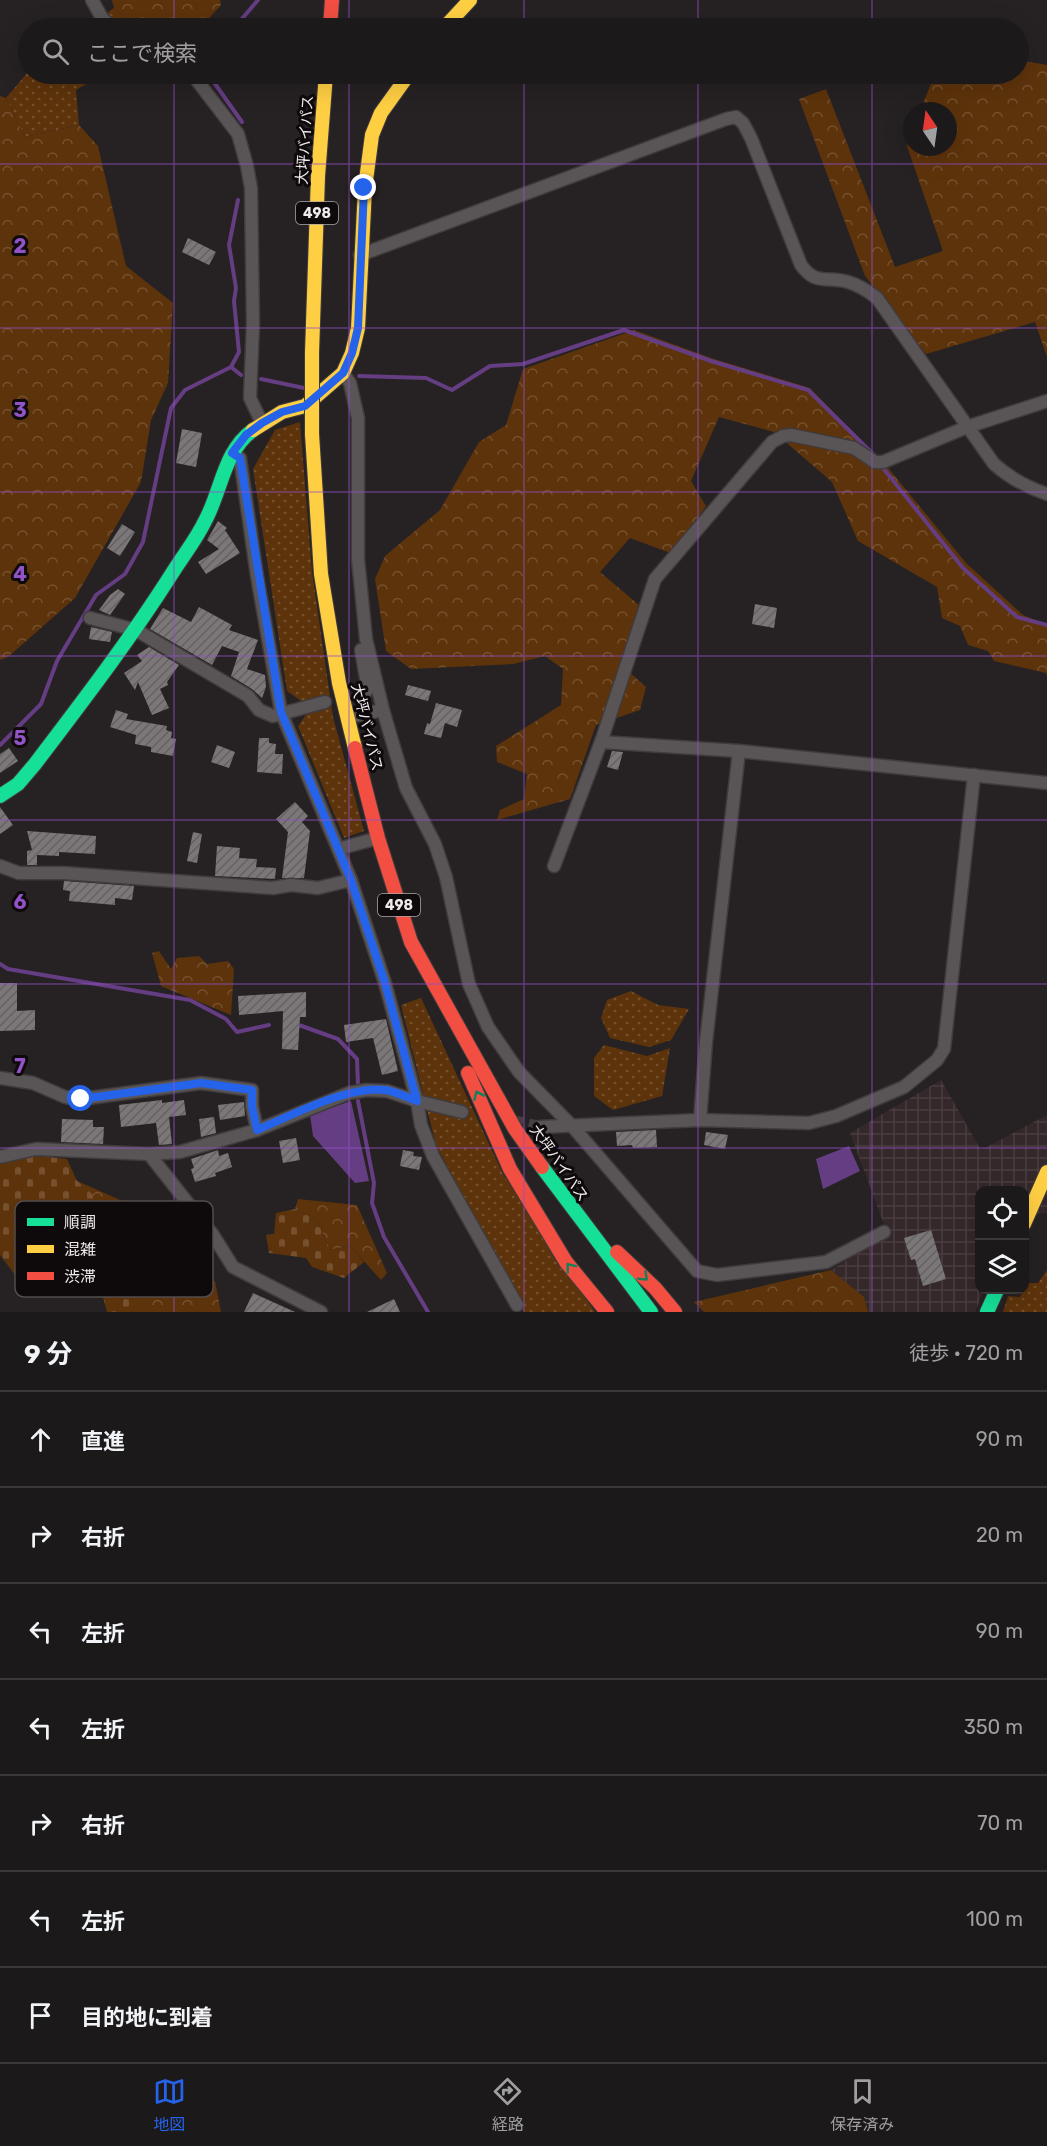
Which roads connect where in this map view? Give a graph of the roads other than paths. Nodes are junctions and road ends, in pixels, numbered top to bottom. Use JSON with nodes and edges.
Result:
{"nodes":[{"id":1,"x":92,"y":0,"type":"edge"},
{"id":2,"x":332,"y":0,"type":"edge"},
{"id":3,"x":470,"y":0,"type":"edge"},
{"id":4,"x":102,"y":18,"type":"edge"},
{"id":5,"x":331,"y":18,"type":"edge"},
{"id":6,"x":453,"y":18,"type":"edge"},
{"id":7,"x":200,"y":84,"type":"edge"},
{"id":8,"x":325,"y":84,"type":"edge"},
{"id":9,"x":402,"y":84,"type":"edge"},
{"id":10,"x":360,"y":255,"type":"junction"},
{"id":11,"x":343,"y":373,"type":"junction"},
{"id":12,"x":1047,"y":400,"type":"edge"},
{"id":13,"x":262,"y":423,"type":"junction"},
{"id":14,"x":967,"y":427,"type":"junction"},
{"id":15,"x":232,"y":453,"type":"junction"},
{"id":16,"x":1047,"y":494,"type":"edge"},
{"id":17,"x":90,"y":618,"type":"dead end"},
{"id":18,"x":136,"y":630,"type":"junction"},
{"id":19,"x":366,"y":639,"type":"junction"},
{"id":20,"x":363,"y":695,"type":"dead end"},
{"id":21,"x":325,"y":702,"type":"dead end"},
{"id":22,"x":382,"y":710,"type":"junction"},
{"id":23,"x":281,"y":712,"type":"junction"},
{"id":24,"x":348,"y":717,"type":"junction"},
{"id":25,"x":601,"y":742,"type":"junction"},
{"id":26,"x":739,"y":751,"type":"junction"},
{"id":27,"x":974,"y":775,"type":"junction"},
{"id":28,"x":1047,"y":783,"type":"edge"},
{"id":29,"x":0,"y":796,"type":"edge"},
{"id":30,"x":378,"y":838,"type":"junction"},
{"id":31,"x":338,"y":849,"type":"junction"},
{"id":32,"x":0,"y":866,"type":"edge"},
{"id":33,"x":554,"y":866,"type":"dead end"},
{"id":34,"x":351,"y":880,"type":"junction"},
{"id":35,"x":411,"y":942,"type":"junction"},
{"id":36,"x":0,"y":1078,"type":"edge"},
{"id":37,"x":417,"y":1101,"type":"junction"},
{"id":38,"x":462,"y":1112,"type":"dead end"},
{"id":39,"x":700,"y":1120,"type":"junction"},
{"id":40,"x":540,"y":1126,"type":"tunnel mouth"},
{"id":41,"x":573,"y":1127,"type":"junction"},
{"id":42,"x":257,"y":1130,"type":"junction"},
{"id":43,"x":149,"y":1154,"type":"junction"},
{"id":44,"x":0,"y":1157,"type":"edge"},
{"id":45,"x":1047,"y":1172,"type":"edge"},
{"id":46,"x":186,"y":1201,"type":"edge"},
{"id":47,"x":571,"y":1208,"type":"junction"},
{"id":48,"x":1029,"y":1213,"type":"edge"},
{"id":49,"x":884,"y":1232,"type":"dead end"},
{"id":50,"x":213,"y":1235,"type":"edge"},
{"id":51,"x":995,"y":1294,"type":"edge"},
{"id":52,"x":517,"y":1305,"type":"dead end"},
{"id":53,"x":321,"y":1312,"type":"edge"},
{"id":54,"x":607,"y":1312,"type":"edge"},
{"id":55,"x":651,"y":1312,"type":"edge"},
{"id":56,"x":675,"y":1312,"type":"edge"},
{"id":57,"x":987,"y":1312,"type":"edge"}],
"edges":[{"from":1,"to":4,"type":"street"},
{"from":2,"to":5,"type":"main road"},
{"from":3,"to":6,"type":"main road"},
{"from":7,"to":13,"type":"street"},
{"from":8,"to":24,"type":"main road","name":"大坪バイパス","number":"498","bridge":true},
{"from":9,"to":10,"type":"main road"},
{"from":10,"to":11,"type":"main road"},
{"from":10,"to":14,"type":"street"},
{"from":11,"to":13,"type":"main road"},
{"from":11,"to":19,"type":"street"},
{"from":12,"to":14,"type":"street"},
{"from":13,"to":15,"type":"main road"},
{"from":14,"to":16,"type":"street"},
{"from":14,"to":25,"type":"street"},
{"from":15,"to":18,"type":"main road"},
{"from":15,"to":23,"type":"street"},
{"from":17,"to":18,"type":"street"},
{"from":18,"to":23,"type":"street"},
{"from":18,"to":29,"type":"main road"},
{"from":19,"to":20,"type":"street"},
{"from":19,"to":22,"type":"street"},
{"from":21,"to":23,"type":"street"},
{"from":22,"to":24,"type":"street"},
{"from":22,"to":41,"type":"street"},
{"from":23,"to":31,"type":"street"},
{"from":24,"to":30,"type":"main road","name":"大坪バイパス","number":"498"},
{"from":25,"to":26,"type":"street"},
{"from":25,"to":33,"type":"street"},
{"from":26,"to":27,"type":"street"},
{"from":26,"to":39,"type":"street"},
{"from":27,"to":28,"type":"street"},
{"from":27,"to":39,"type":"street"},
{"from":30,"to":31,"type":"street"},
{"from":30,"to":35,"type":"main road","name":"大坪バイパス","number":"498"},
{"from":31,"to":34,"type":"street"},
{"from":32,"to":34,"type":"street"},
{"from":34,"to":37,"type":"street"},
{"from":35,"to":47,"type":"main road","name":"大坪バイパス","number":"498"},
{"from":54,"to":35,"type":"main road","one_way":true},
{"from":36,"to":42,"type":"street"},
{"from":37,"to":38,"type":"street"},
{"from":37,"to":42,"type":"street"},
{"from":37,"to":52,"type":"street"},
{"from":39,"to":41,"type":"street"},
{"from":40,"to":41,"type":"street"},
{"from":41,"to":49,"type":"street"},
{"from":42,"to":43,"type":"street"},
{"from":43,"to":44,"type":"street"},
{"from":43,"to":46,"type":"street"},
{"from":45,"to":48,"type":"main road"},
{"from":47,"to":55,"type":"main road","name":"大坪バイパス","number":"498"},
{"from":47,"to":56,"type":"main road","one_way":true},
{"from":50,"to":53,"type":"street"},
{"from":51,"to":57,"type":"main road"}]}
